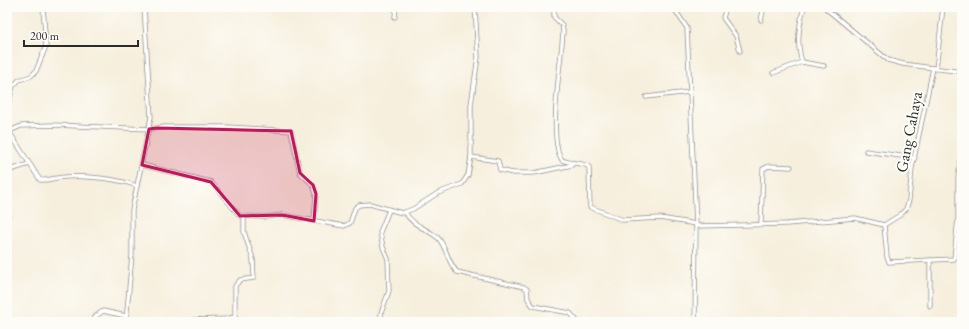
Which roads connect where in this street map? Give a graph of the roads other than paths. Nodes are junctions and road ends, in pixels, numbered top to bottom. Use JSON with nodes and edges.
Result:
{"nodes":[{"id":1,"x":43,"y":7,"type":"edge"},
{"id":2,"x":144,"y":7,"type":"edge"},
{"id":3,"x":396,"y":7,"type":"edge"},
{"id":4,"x":475,"y":7,"type":"edge"},
{"id":5,"x":554,"y":7,"type":"edge"},
{"id":6,"x":673,"y":7,"type":"edge"},
{"id":7,"x":726,"y":7,"type":"edge"},
{"id":8,"x":764,"y":7,"type":"edge"},
{"id":9,"x":804,"y":7,"type":"edge"},
{"id":10,"x":824,"y":7,"type":"edge"},
{"id":11,"x":944,"y":7,"type":"edge"},
{"id":12,"x":395,"y":17,"type":"dead end"},
{"id":13,"x":761,"y":20,"type":"dead end"},
{"id":14,"x":740,"y":51,"type":"dead end"},
{"id":15,"x":802,"y":62,"type":"junction"},
{"id":16,"x":824,"y":66,"type":"dead end"},
{"id":17,"x":934,"y":68,"type":"junction"},
{"id":18,"x":962,"y":72,"type":"edge"},
{"id":19,"x":773,"y":73,"type":"dead end"},
{"id":20,"x":690,"y":92,"type":"junction"},
{"id":21,"x":646,"y":97,"type":"dead end"},
{"id":22,"x":7,"y":108,"type":"edge"},
{"id":23,"x":8,"y":129,"type":"edge"},
{"id":24,"x":149,"y":129,"type":"junction"},
{"id":25,"x":962,"y":149,"type":"edge"},
{"id":26,"x":866,"y":151,"type":"dead end"},
{"id":27,"x":471,"y":158,"type":"junction"},
{"id":28,"x":915,"y":158,"type":"junction"},
{"id":29,"x":29,"y":164,"type":"junction"},
{"id":30,"x":575,"y":164,"type":"junction"},
{"id":31,"x":142,"y":165,"type":"junction"},
{"id":32,"x":791,"y":167,"type":"dead end"},
{"id":33,"x":7,"y":171,"type":"edge"},
{"id":34,"x":137,"y":186,"type":"junction"},
{"id":35,"x":389,"y":210,"type":"junction"},
{"id":36,"x":405,"y":212,"type":"junction"},
{"id":37,"x":244,"y":217,"type":"junction"},
{"id":38,"x":314,"y":221,"type":"junction"},
{"id":39,"x":761,"y":224,"type":"junction"},
{"id":40,"x":884,"y":224,"type":"junction"},
{"id":41,"x":696,"y":225,"type":"junction"},
{"id":42,"x":930,"y":260,"type":"junction"},
{"id":43,"x":930,"y":306,"type":"dead end"},
{"id":44,"x":126,"y":316,"type":"junction"},
{"id":45,"x":92,"y":322,"type":"edge"},
{"id":46,"x":126,"y":322,"type":"edge"},
{"id":47,"x":190,"y":322,"type":"edge"},
{"id":48,"x":381,"y":322,"type":"edge"},
{"id":49,"x":578,"y":322,"type":"edge"},
{"id":50,"x":695,"y":322,"type":"edge"}],
"edges":[{"from":1,"to":22,"type":"street"},
{"from":2,"to":24,"type":"street"},
{"from":3,"to":12,"type":"street"},
{"from":4,"to":27,"type":"street"},
{"from":5,"to":30,"type":"street"},
{"from":6,"to":20,"type":"street"},
{"from":7,"to":14,"type":"street"},
{"from":8,"to":13,"type":"street"},
{"from":9,"to":15,"type":"street"},
{"from":10,"to":17,"type":"street"},
{"from":11,"to":17,"type":"street","name":"Gang Cahaya"},
{"from":15,"to":16,"type":"street"},
{"from":15,"to":19,"type":"street"},
{"from":17,"to":18,"type":"street"},
{"from":17,"to":28,"type":"street","name":"Gang Cahaya"},
{"from":20,"to":21,"type":"street"},
{"from":20,"to":41,"type":"street"},
{"from":23,"to":24,"type":"street"},
{"from":23,"to":29,"type":"street"},
{"from":24,"to":31,"type":"street"},
{"from":24,"to":38,"type":"street"},
{"from":25,"to":42,"type":"street"},
{"from":26,"to":28,"type":"street"},
{"from":27,"to":30,"type":"street"},
{"from":27,"to":36,"type":"street"},
{"from":28,"to":40,"type":"street","name":"Gang Cahaya"},
{"from":29,"to":33,"type":"street"},
{"from":29,"to":34,"type":"street"},
{"from":30,"to":41,"type":"street"},
{"from":31,"to":34,"type":"street"},
{"from":31,"to":37,"type":"street"},
{"from":32,"to":39,"type":"street"},
{"from":34,"to":44,"type":"street"},
{"from":35,"to":36,"type":"street"},
{"from":35,"to":38,"type":"street"},
{"from":35,"to":48,"type":"street"},
{"from":36,"to":49,"type":"street"},
{"from":37,"to":38,"type":"street"},
{"from":37,"to":47,"type":"street"},
{"from":39,"to":40,"type":"street"},
{"from":39,"to":41,"type":"street"},
{"from":40,"to":42,"type":"street"},
{"from":41,"to":50,"type":"street"},
{"from":42,"to":43,"type":"street"},
{"from":44,"to":45,"type":"street"},
{"from":44,"to":46,"type":"street"}]}
